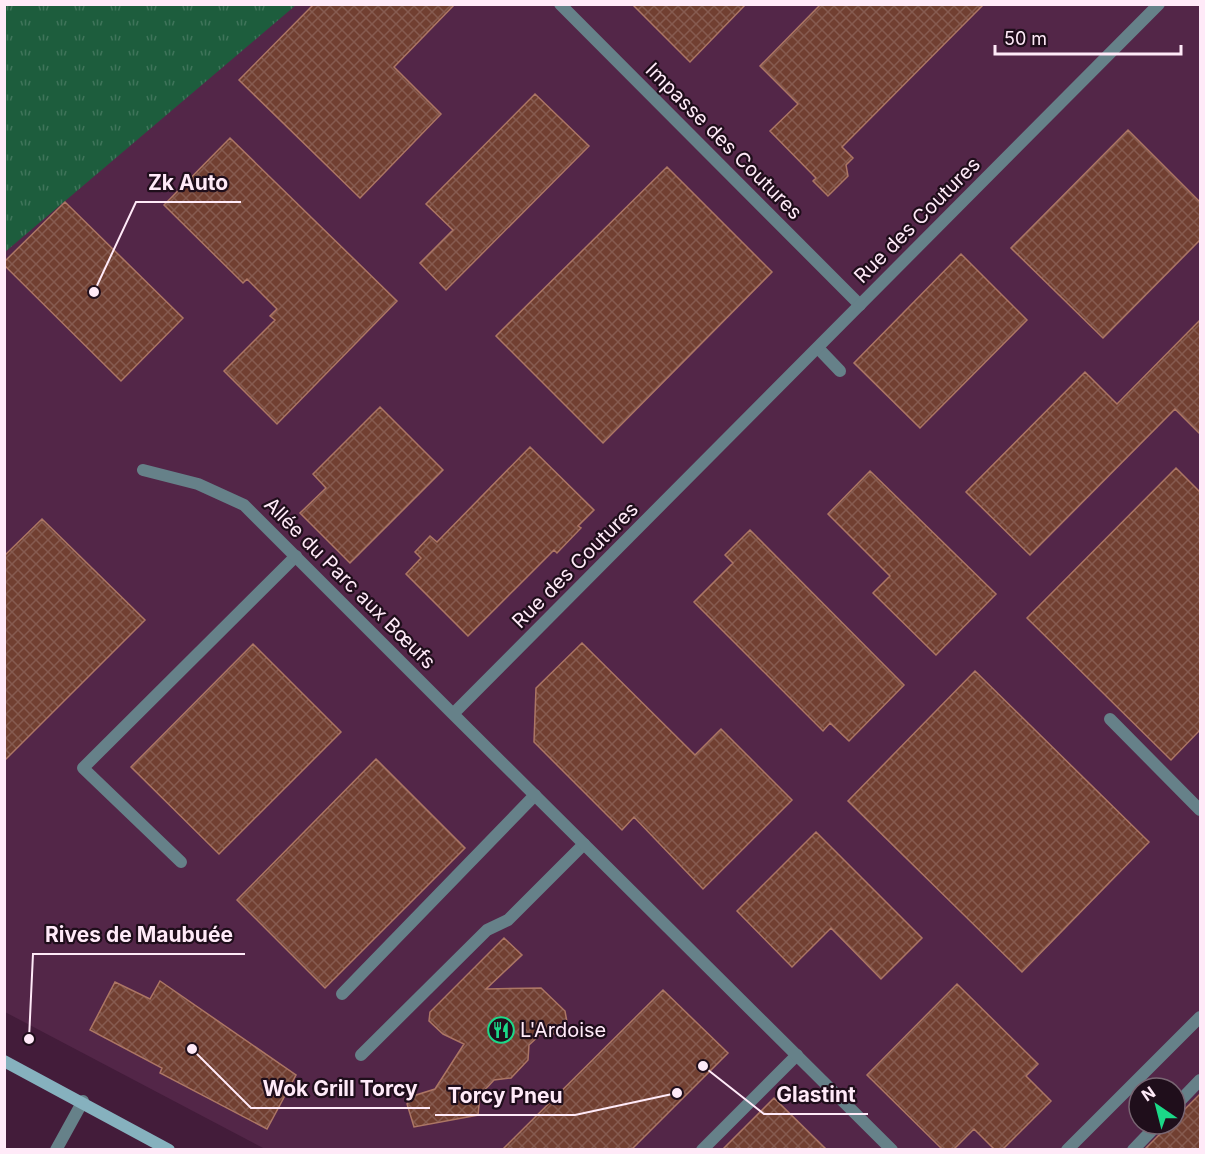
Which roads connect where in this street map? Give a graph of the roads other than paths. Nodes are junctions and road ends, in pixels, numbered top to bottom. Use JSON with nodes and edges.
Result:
{"nodes":[{"id":1,"x":560,"y":4,"type":"edge"},
{"id":2,"x":1159,"y":4,"type":"edge"},
{"id":3,"x":860,"y":305,"type":"junction"},
{"id":4,"x":818,"y":348,"type":"junction"},
{"id":5,"x":840,"y":371,"type":"dead end"},
{"id":6,"x":143,"y":470,"type":"dead end"},
{"id":7,"x":296,"y":556,"type":"junction"},
{"id":8,"x":453,"y":714,"type":"junction"},
{"id":9,"x":1110,"y":719,"type":"dead end"},
{"id":10,"x":535,"y":795,"type":"junction"},
{"id":11,"x":1200,"y":810,"type":"edge"},
{"id":12,"x":584,"y":844,"type":"junction"},
{"id":13,"x":181,"y":862,"type":"dead end"},
{"id":14,"x":342,"y":994,"type":"dead end"},
{"id":15,"x":1200,"y":1017,"type":"edge"},
{"id":16,"x":361,"y":1055,"type":"dead end"},
{"id":17,"x":797,"y":1055,"type":"junction"},
{"id":18,"x":4,"y":1061,"type":"edge"},
{"id":19,"x":1200,"y":1080,"type":"edge"},
{"id":20,"x":1187,"y":1094,"type":"edge"},
{"id":21,"x":82,"y":1101,"type":"junction"},
{"id":22,"x":1146,"y":1136,"type":"edge"},
{"id":23,"x":56,"y":1149,"type":"edge"},
{"id":24,"x":169,"y":1149,"type":"edge"},
{"id":25,"x":702,"y":1149,"type":"edge"},
{"id":26,"x":892,"y":1149,"type":"edge"},
{"id":27,"x":1067,"y":1149,"type":"edge"},
{"id":28,"x":1133,"y":1149,"type":"edge"}],
"edges":[{"from":1,"to":3,"type":"street","name":"Impasse des Coutures"},
{"from":2,"to":3,"type":"street","name":"Rue des Coutures"},
{"from":3,"to":4,"type":"street","name":"Rue des Coutures"},
{"from":4,"to":5,"type":"street"},
{"from":4,"to":8,"type":"street","name":"Rue des Coutures"},
{"from":6,"to":7,"type":"street","name":"Allée du Parc aux Bœufs"},
{"from":7,"to":8,"type":"street","name":"Allée du Parc aux Bœufs"},
{"from":7,"to":13,"type":"street"},
{"from":8,"to":10,"type":"street"},
{"from":9,"to":11,"type":"street"},
{"from":10,"to":12,"type":"street"},
{"from":10,"to":14,"type":"street"},
{"from":12,"to":16,"type":"street"},
{"from":12,"to":17,"type":"street"},
{"from":15,"to":27,"type":"street"},
{"from":17,"to":25,"type":"street"},
{"from":17,"to":26,"type":"street"},
{"from":18,"to":21,"type":"street"},
{"from":19,"to":20,"type":"street"},
{"from":21,"to":23,"type":"street"},
{"from":21,"to":24,"type":"street"},
{"from":22,"to":28,"type":"street"}]}
